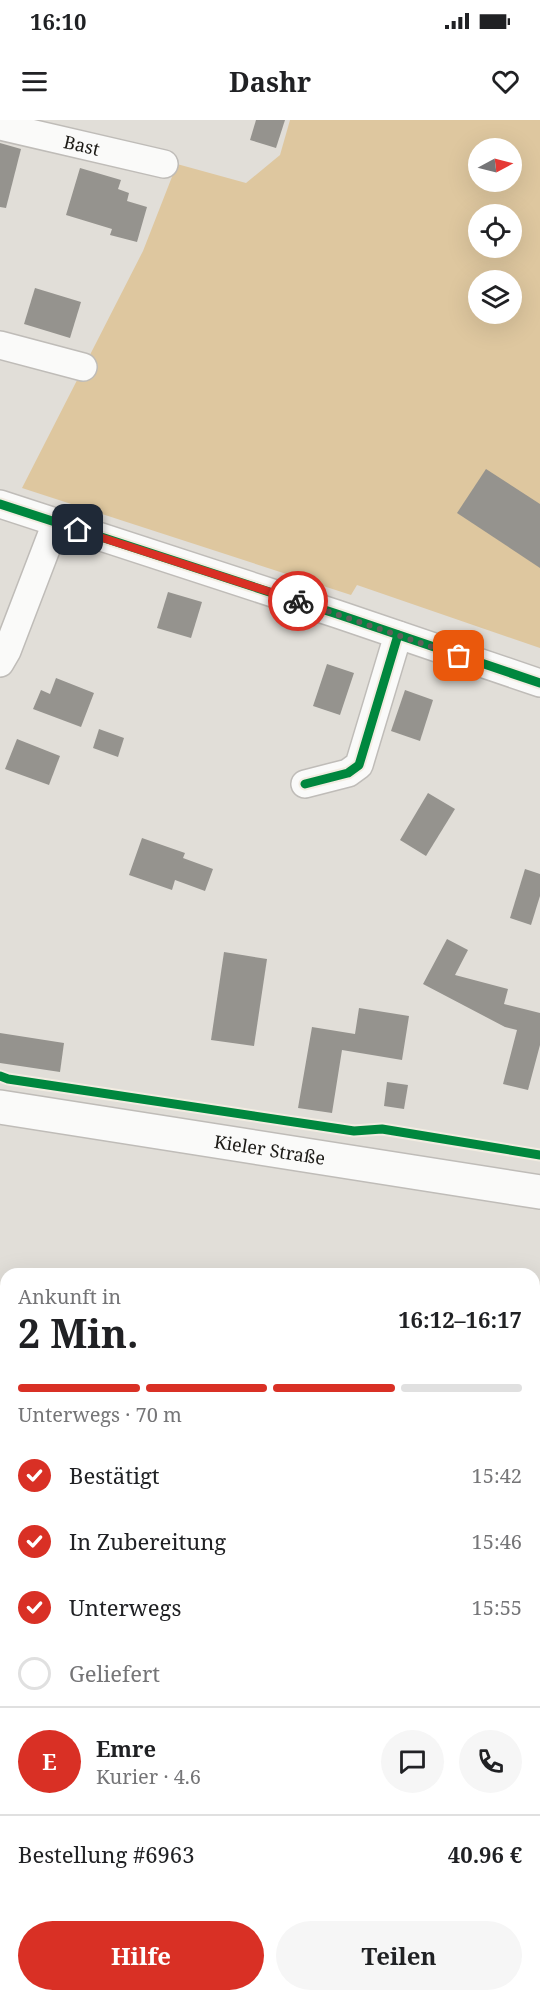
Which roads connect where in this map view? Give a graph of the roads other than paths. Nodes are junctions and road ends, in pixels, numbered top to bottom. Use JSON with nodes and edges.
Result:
{"nodes":[{"id":1,"x":0,"y":126,"type":"edge"},
{"id":2,"x":164,"y":164,"type":"dead end"},
{"id":3,"x":0,"y":345,"type":"edge"},
{"id":4,"x":83,"y":368,"type":"dead end"},
{"id":5,"x":0,"y":504,"type":"edge"},
{"id":6,"x":56,"y":523,"type":"junction"},
{"id":7,"x":398,"y":635,"type":"junction"},
{"id":8,"x":0,"y":663,"type":"edge"},
{"id":9,"x":540,"y":683,"type":"edge"},
{"id":10,"x":305,"y":784,"type":"dead end"},
{"id":11,"x":0,"y":1107,"type":"edge"},
{"id":12,"x":540,"y":1192,"type":"edge"}],
"edges":[{"from":1,"to":2,"type":"street","name":"Bast"},
{"from":3,"to":4,"type":"street"},
{"from":5,"to":6,"type":"street"},
{"from":6,"to":7,"type":"street"},
{"from":6,"to":8,"type":"street"},
{"from":7,"to":9,"type":"street"},
{"from":7,"to":10,"type":"street"},
{"from":11,"to":12,"type":"main road","name":"Kieler Straße"}]}
